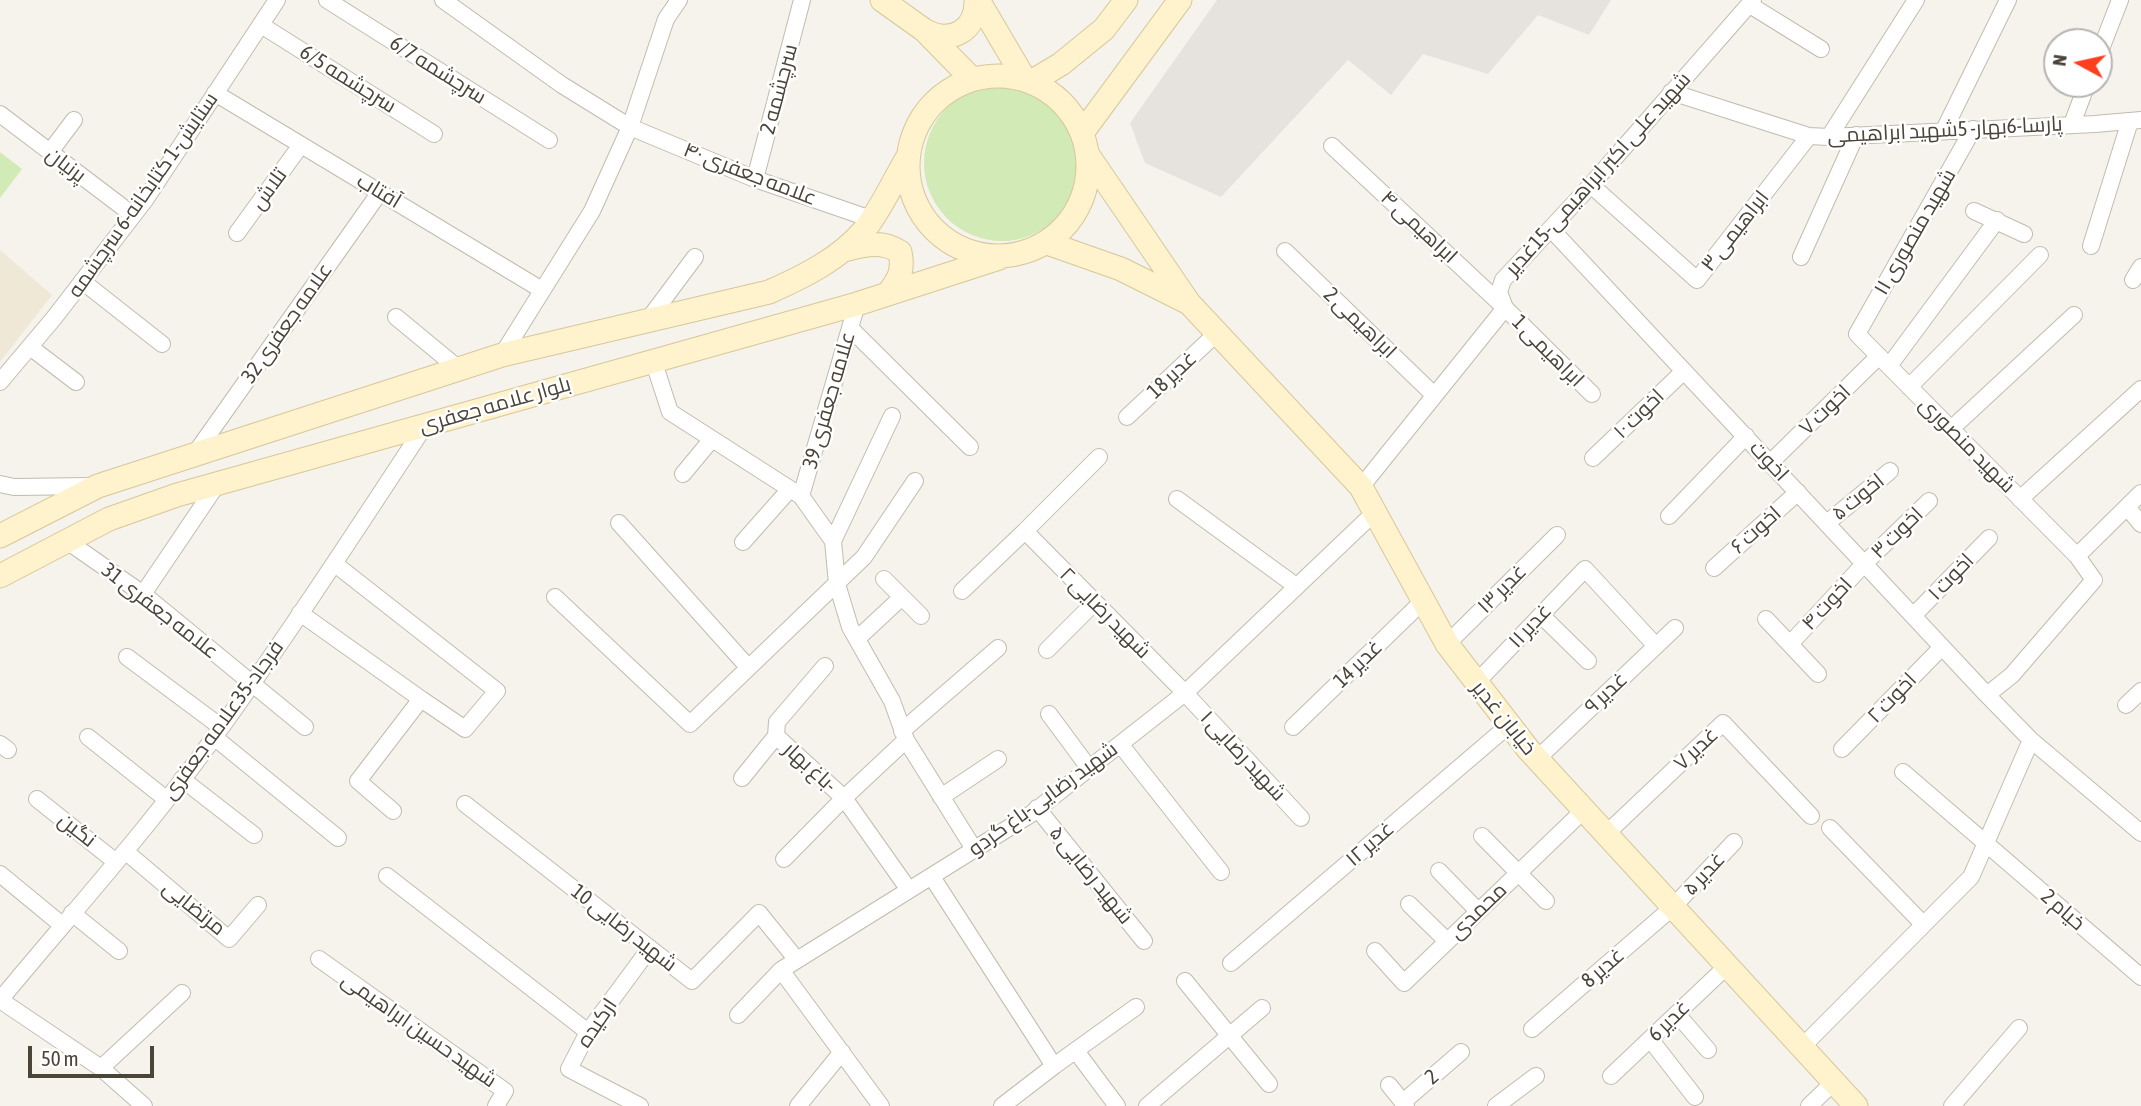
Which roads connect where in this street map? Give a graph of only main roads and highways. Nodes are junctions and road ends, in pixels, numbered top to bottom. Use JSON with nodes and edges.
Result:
{"nodes":[{"id":1,"x":882,"y":0,"type":"edge"},
{"id":2,"x":1126,"y":0,"type":"edge"},
{"id":3,"x":1180,"y":0,"type":"edge"},
{"id":4,"x":979,"y":3,"type":"edge"},
{"id":5,"x":930,"y":36,"type":"junction"},
{"id":6,"x":983,"y":77,"type":"junction"},
{"id":7,"x":1028,"y":80,"type":"junction"},
{"id":8,"x":942,"y":94,"type":"junction"},
{"id":9,"x":1085,"y":144,"type":"junction"},
{"id":10,"x":908,"y":158,"type":"junction"},
{"id":11,"x":1047,"y":243,"type":"junction"},
{"id":12,"x":840,"y":251,"type":"junction"},
{"id":13,"x":999,"y":258,"type":"junction"},
{"id":14,"x":888,"y":294,"type":"junction"},
{"id":15,"x":1189,"y":303,"type":"junction"},
{"id":16,"x":0,"y":536,"type":"edge"},
{"id":17,"x":0,"y":576,"type":"edge"},
{"id":18,"x":1856,"y":1106,"type":"edge"}],
"edges":[{"from":1,"to":5,"type":"main road"},
{"from":2,"to":7,"type":"main road"},
{"from":3,"to":9,"type":"main road"},
{"from":4,"to":5,"type":"main road"},
{"from":4,"to":6,"type":"main road"},
{"from":4,"to":7,"type":"main road"},
{"from":5,"to":6,"type":"main road"},
{"from":5,"to":8,"type":"main road"},
{"from":6,"to":7,"type":"main road"},
{"from":6,"to":8,"type":"main road"},
{"from":7,"to":9,"type":"main road"},
{"from":8,"to":10,"type":"main road"},
{"from":9,"to":11,"type":"main road"},
{"from":9,"to":15,"type":"main road"},
{"from":10,"to":12,"type":"main road","name":"بلوار علامه جعفری"},
{"from":10,"to":13,"type":"main road"},
{"from":11,"to":13,"type":"main road"},
{"from":11,"to":15,"type":"main road"},
{"from":12,"to":14,"type":"main road"},
{"from":12,"to":16,"type":"main road","name":"بلوار علامه جعفری"},
{"from":13,"to":14,"type":"main road","name":"بلوار علامه جعفری"},
{"from":14,"to":17,"type":"main road","name":"بلوار علامه جعفری"},
{"from":15,"to":18,"type":"main road","name":"خیابان غدیر"}]}
